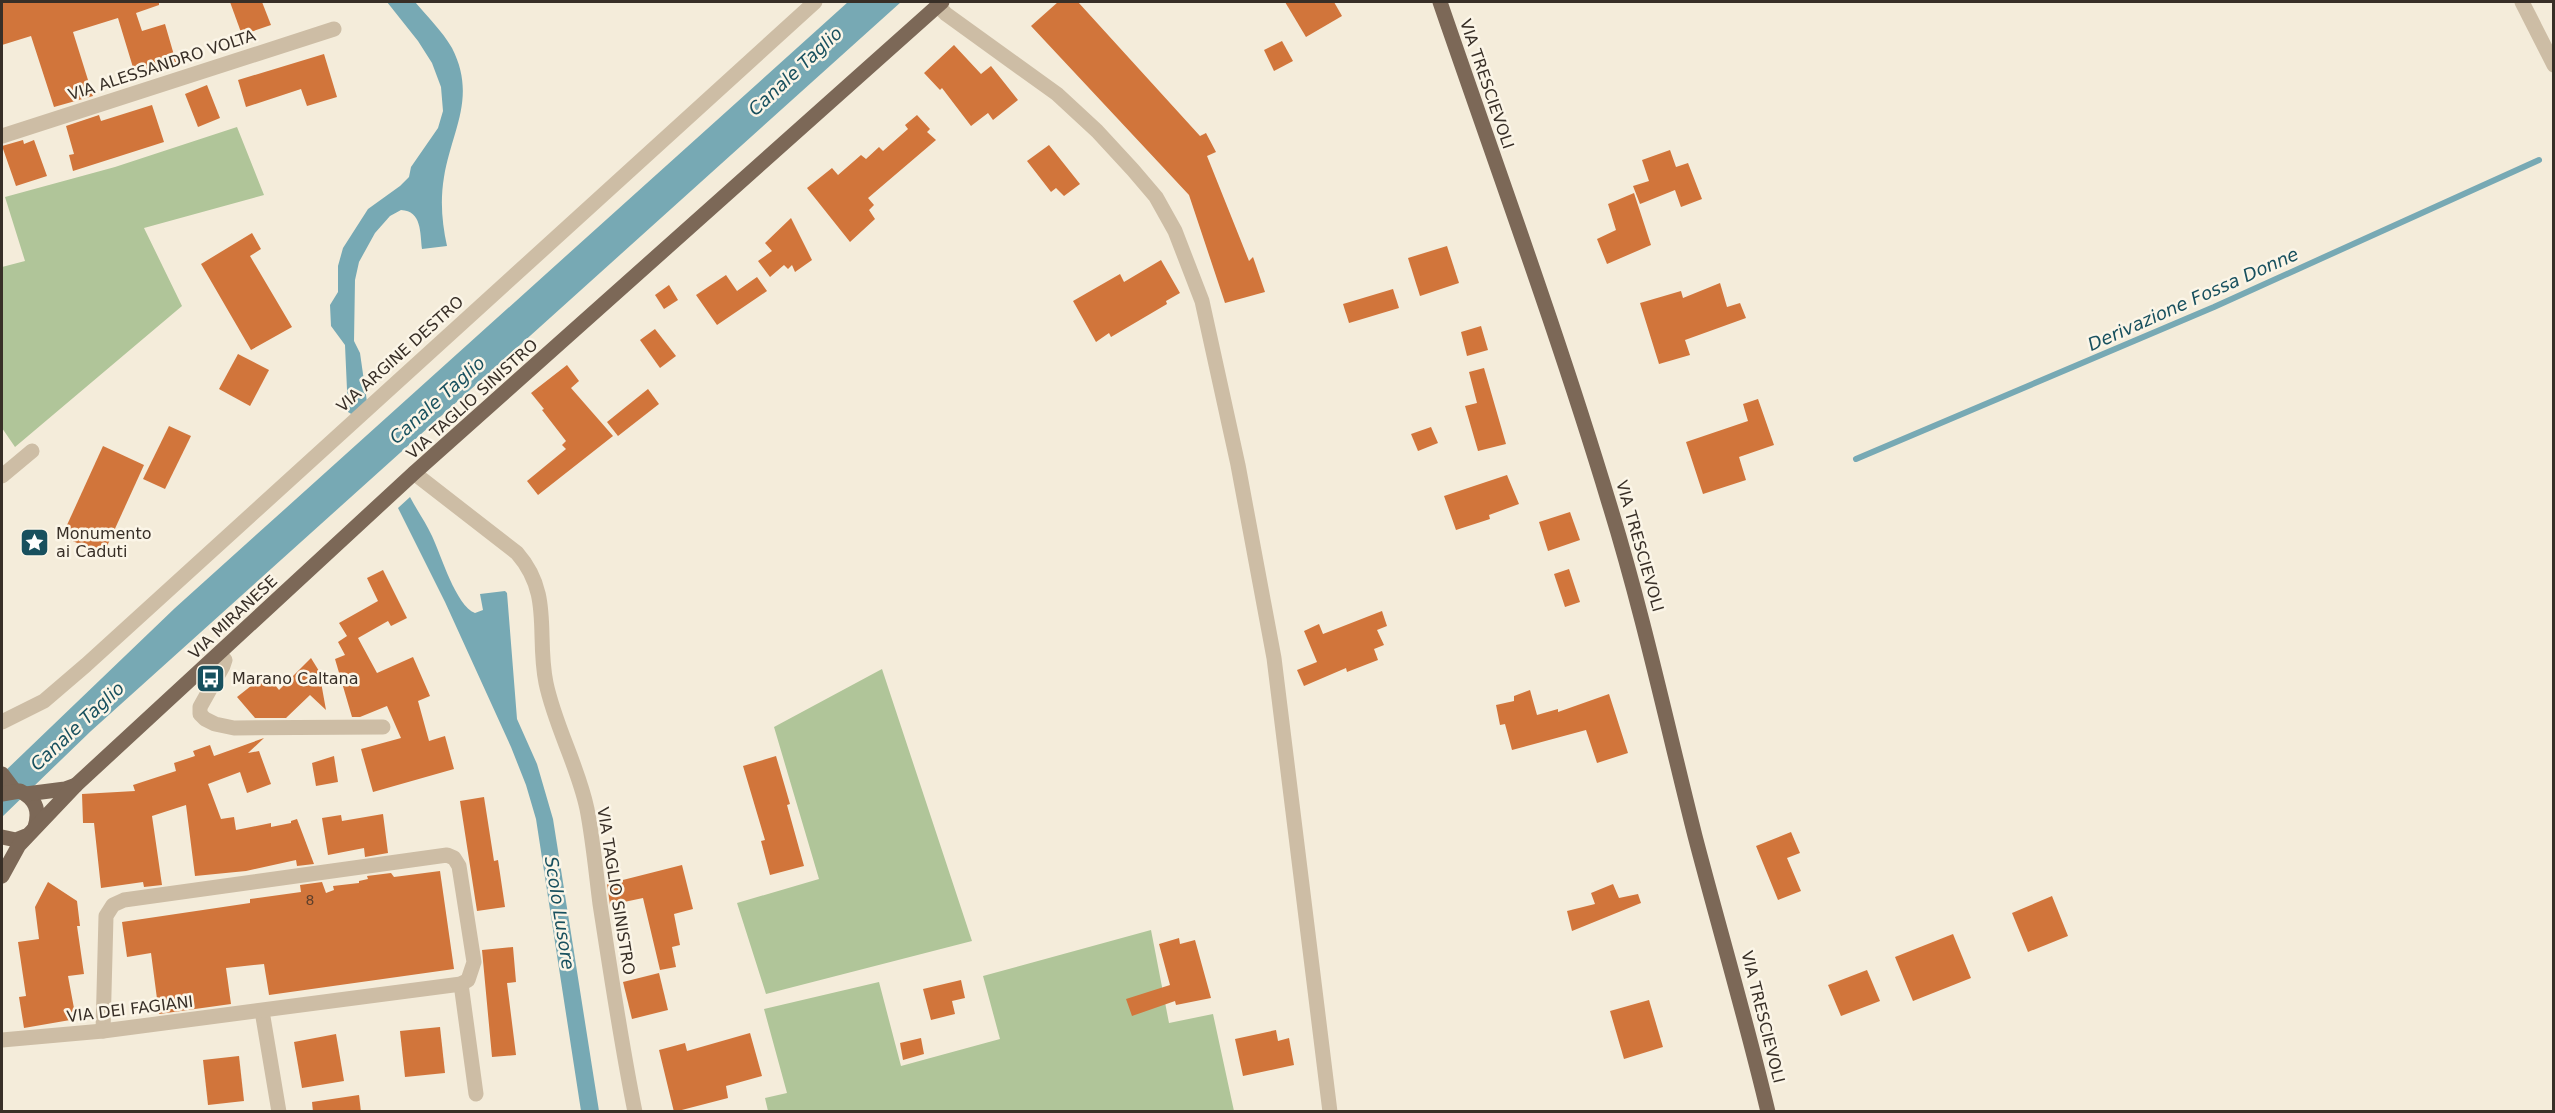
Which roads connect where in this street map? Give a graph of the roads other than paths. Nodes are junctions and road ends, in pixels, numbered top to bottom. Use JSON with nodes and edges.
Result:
{"nodes":[{"id":1,"x":815,"y":2,"type":"edge"},
{"id":2,"x":1440,"y":2,"type":"edge"},
{"id":3,"x":2522,"y":2,"type":"edge"},
{"id":4,"x":940,"y":4,"type":"edge"},
{"id":5,"x":334,"y":29,"type":"dead end"},
{"id":6,"x":2553,"y":65,"type":"edge"},
{"id":7,"x":2,"y":136,"type":"edge"},
{"id":8,"x":32,"y":451,"type":"dead end"},
{"id":9,"x":414,"y":473,"type":"junction"},
{"id":10,"x":2,"y":476,"type":"edge"},
{"id":11,"x":220,"y":654,"type":"junction"},
{"id":12,"x":2,"y":722,"type":"edge"},
{"id":13,"x":383,"y":727,"type":"dead end"},
{"id":14,"x":2,"y":774,"type":"edge"},
{"id":15,"x":75,"y":785,"type":"junction"},
{"id":16,"x":18,"y":794,"type":"edge"},
{"id":17,"x":31,"y":832,"type":"junction"},
{"id":18,"x":2,"y":837,"type":"edge"},
{"id":19,"x":2,"y":876,"type":"edge"},
{"id":20,"x":461,"y":984,"type":"junction"},
{"id":21,"x":262,"y":1011,"type":"junction"},
{"id":22,"x":104,"y":1031,"type":"junction"},
{"id":23,"x":2,"y":1040,"type":"edge"},
{"id":24,"x":476,"y":1094,"type":"dead end"},
{"id":25,"x":279,"y":1112,"type":"edge"},
{"id":26,"x":635,"y":1112,"type":"edge"},
{"id":27,"x":1330,"y":1112,"type":"edge"},
{"id":28,"x":1768,"y":1112,"type":"edge"}],
"edges":[{"from":1,"to":12,"type":"street","name":"VIA ARGINE DESTRO"},
{"from":2,"to":28,"type":"main road","name":"VIA TRESCIEVOLI"},
{"from":3,"to":6,"type":"street"},
{"from":4,"to":9,"type":"main road","name":"VIA TAGLIO SINISTRO"},
{"from":4,"to":27,"type":"street"},
{"from":5,"to":7,"type":"street","name":"VIA ALESSANDRO VOLTA"},
{"from":8,"to":10,"type":"street"},
{"from":9,"to":11,"type":"main road","name":"VIA MIRANESE"},
{"from":9,"to":26,"type":"street","name":"VIA TAGLIO SINISTRO"},
{"from":11,"to":13,"type":"street"},
{"from":11,"to":15,"type":"main road","name":"VIA MIRANESE"},
{"from":14,"to":16,"type":"main road"},
{"from":15,"to":16,"type":"main road","name":"VIA MIRANESE"},
{"from":15,"to":17,"type":"main road","name":"VIA MIRANESE"},
{"from":16,"to":17,"type":"main road"},
{"from":17,"to":18,"type":"main road"},
{"from":17,"to":19,"type":"main road","name":"VIA MIRANESE"},
{"from":20,"to":21,"type":"street","name":"VIA DEI FAGIANI"},
{"from":20,"to":22,"type":"street"},
{"from":20,"to":24,"type":"street"},
{"from":21,"to":22,"type":"street","name":"VIA DEI FAGIANI"},
{"from":21,"to":25,"type":"street"},
{"from":22,"to":23,"type":"street","name":"VIA DEI FAGIANI"}]}
